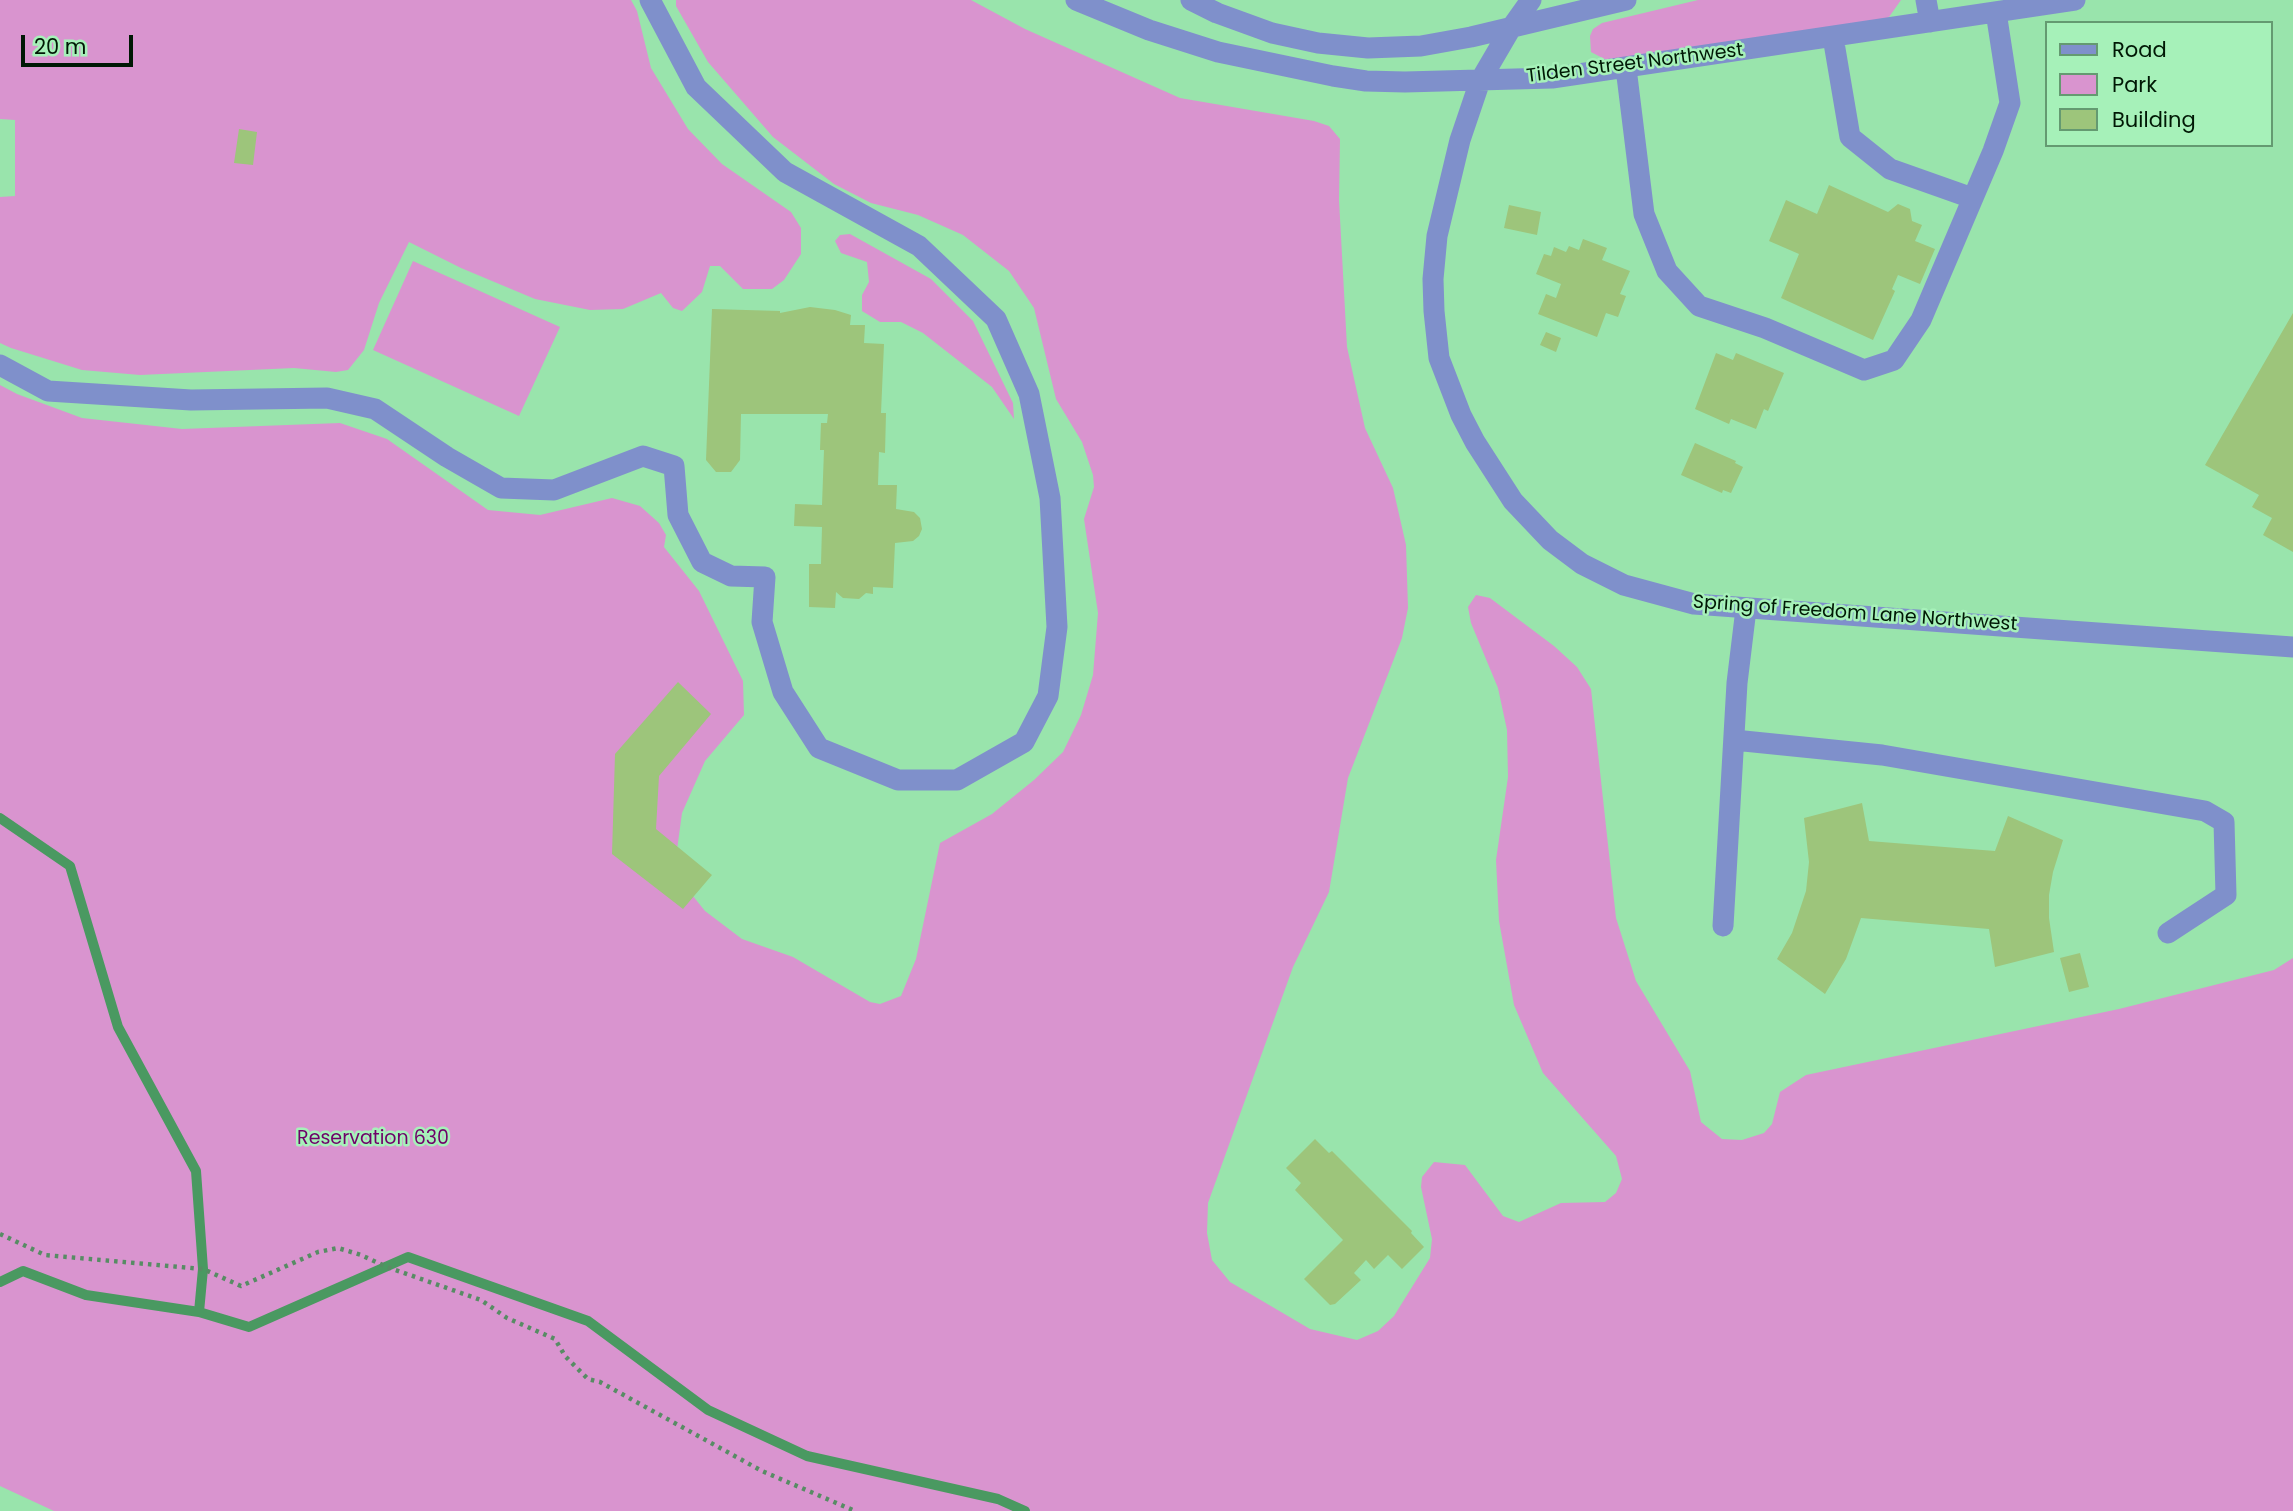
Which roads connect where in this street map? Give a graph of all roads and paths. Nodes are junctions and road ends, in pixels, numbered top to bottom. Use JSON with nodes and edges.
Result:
{"nodes":[{"id":1,"x":650,"y":0,"type":"edge"},
{"id":2,"x":1076,"y":0,"type":"edge"},
{"id":3,"x":1191,"y":0,"type":"edge"},
{"id":4,"x":1531,"y":0,"type":"edge"},
{"id":5,"x":1626,"y":0,"type":"edge"},
{"id":6,"x":1926,"y":0,"type":"edge"},
{"id":7,"x":2076,"y":0,"type":"edge"},
{"id":8,"x":1116,"y":7,"type":"edge"},
{"id":9,"x":1996,"y":12,"type":"junction"},
{"id":10,"x":1930,"y":22,"type":"junction"},
{"id":11,"x":1511,"y":28,"type":"junction"},
{"id":12,"x":1833,"y":37,"type":"junction"},
{"id":13,"x":1626,"y":68,"type":"junction"},
{"id":14,"x":1479,"y":81,"type":"junction"},
{"id":15,"x":1972,"y":198,"type":"junction"},
{"id":16,"x":0,"y":365,"type":"edge"},
{"id":17,"x":1746,"y":609,"type":"junction"},
{"id":18,"x":2293,"y":647,"type":"edge"},
{"id":19,"x":1734,"y":740,"type":"junction"},
{"id":20,"x":1723,"y":926,"type":"dead end"},
{"id":21,"x":2168,"y":933,"type":"dead end"},
{"id":22,"x":0,"y":1234,"type":"edge"},
{"id":23,"x":855,"y":1511,"type":"edge"}],
"edges":[{"from":1,"to":16,"type":"street"},
{"from":2,"to":8,"type":"street","name":"Tilden Street Northwest"},
{"from":3,"to":11,"type":"street"},
{"from":4,"to":11,"type":"street","name":"Spring of Freedom Lane Northwest"},
{"from":5,"to":11,"type":"street"},
{"from":6,"to":10,"type":"street"},
{"from":7,"to":9,"type":"street","name":"Tilden Street Northwest"},
{"from":8,"to":14,"type":"street","name":"Tilden Street Northwest"},
{"from":9,"to":10,"type":"street","name":"Tilden Street Northwest"},
{"from":9,"to":15,"type":"street"},
{"from":10,"to":12,"type":"street","name":"Tilden Street Northwest"},
{"from":11,"to":14,"type":"street","name":"Spring of Freedom Lane Northwest"},
{"from":12,"to":13,"type":"street","name":"Tilden Street Northwest"},
{"from":12,"to":15,"type":"street"},
{"from":13,"to":14,"type":"street","name":"Tilden Street Northwest"},
{"from":13,"to":15,"type":"street"},
{"from":14,"to":17,"type":"street","name":"Spring of Freedom Lane Northwest"},
{"from":17,"to":18,"type":"street","name":"Spring of Freedom Lane Northwest"},
{"from":17,"to":19,"type":"street"},
{"from":19,"to":20,"type":"street"},
{"from":19,"to":21,"type":"street"},
{"from":22,"to":23,"type":"path"}]}
